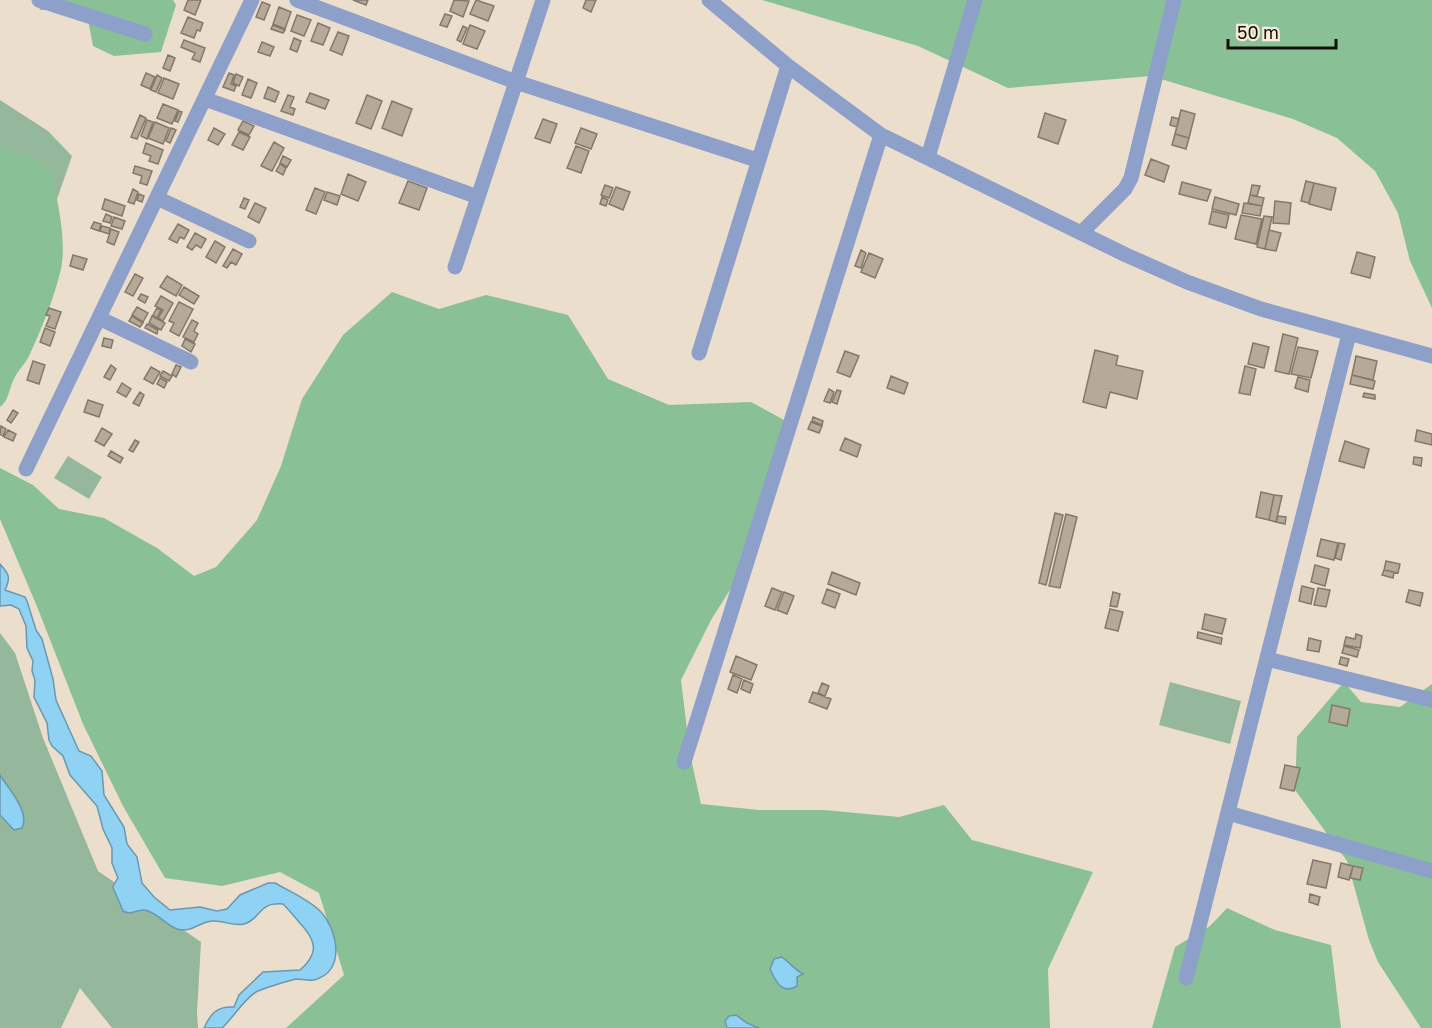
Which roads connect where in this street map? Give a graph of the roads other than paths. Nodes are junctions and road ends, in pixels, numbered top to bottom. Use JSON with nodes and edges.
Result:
{"nodes":[{"id":1,"x":39,"y":0,"type":"edge"},
{"id":2,"x":252,"y":0,"type":"edge"},
{"id":3,"x":297,"y":0,"type":"edge"},
{"id":4,"x":543,"y":0,"type":"edge"},
{"id":5,"x":710,"y":0,"type":"edge"},
{"id":6,"x":975,"y":0,"type":"edge"},
{"id":7,"x":1174,"y":0,"type":"edge"},
{"id":8,"x":145,"y":34,"type":"dead end"},
{"id":9,"x":788,"y":66,"type":"junction"},
{"id":10,"x":516,"y":82,"type":"junction"},
{"id":11,"x":205,"y":99,"type":"junction"},
{"id":12,"x":881,"y":135,"type":"junction"},
{"id":13,"x":928,"y":158,"type":"junction"},
{"id":14,"x":758,"y":160,"type":"junction"},
{"id":15,"x":478,"y":196,"type":"junction"},
{"id":16,"x":157,"y":198,"type":"junction"},
{"id":17,"x":1081,"y":233,"type":"junction"},
{"id":18,"x":249,"y":241,"type":"dead end"},
{"id":19,"x":455,"y":267,"type":"dead end"},
{"id":20,"x":99,"y":318,"type":"junction"},
{"id":21,"x":1349,"y":334,"type":"junction"},
{"id":22,"x":699,"y":353,"type":"dead end"},
{"id":23,"x":1432,"y":356,"type":"edge"},
{"id":24,"x":191,"y":362,"type":"dead end"},
{"id":25,"x":26,"y":469,"type":"dead end"},
{"id":26,"x":1267,"y":659,"type":"junction"},
{"id":27,"x":1432,"y":700,"type":"edge"},
{"id":28,"x":684,"y":762,"type":"dead end"},
{"id":29,"x":1228,"y":813,"type":"junction"},
{"id":30,"x":1432,"y":871,"type":"edge"},
{"id":31,"x":1186,"y":978,"type":"dead end"}],
"edges":[{"from":1,"to":8,"type":"street"},
{"from":2,"to":11,"type":"street"},
{"from":3,"to":10,"type":"street"},
{"from":4,"to":10,"type":"street"},
{"from":5,"to":9,"type":"street"},
{"from":6,"to":13,"type":"street"},
{"from":7,"to":17,"type":"street"},
{"from":9,"to":12,"type":"street"},
{"from":9,"to":14,"type":"street"},
{"from":10,"to":14,"type":"street"},
{"from":10,"to":15,"type":"street"},
{"from":11,"to":15,"type":"street"},
{"from":11,"to":16,"type":"street"},
{"from":12,"to":13,"type":"street"},
{"from":12,"to":28,"type":"street"},
{"from":13,"to":17,"type":"street"},
{"from":14,"to":22,"type":"street"},
{"from":15,"to":19,"type":"street"},
{"from":16,"to":18,"type":"street"},
{"from":16,"to":20,"type":"street"},
{"from":17,"to":21,"type":"street"},
{"from":20,"to":24,"type":"street"},
{"from":20,"to":25,"type":"street"},
{"from":21,"to":23,"type":"street"},
{"from":21,"to":26,"type":"street"},
{"from":26,"to":27,"type":"street"},
{"from":26,"to":29,"type":"street"},
{"from":29,"to":30,"type":"street"},
{"from":29,"to":31,"type":"street"}]}
